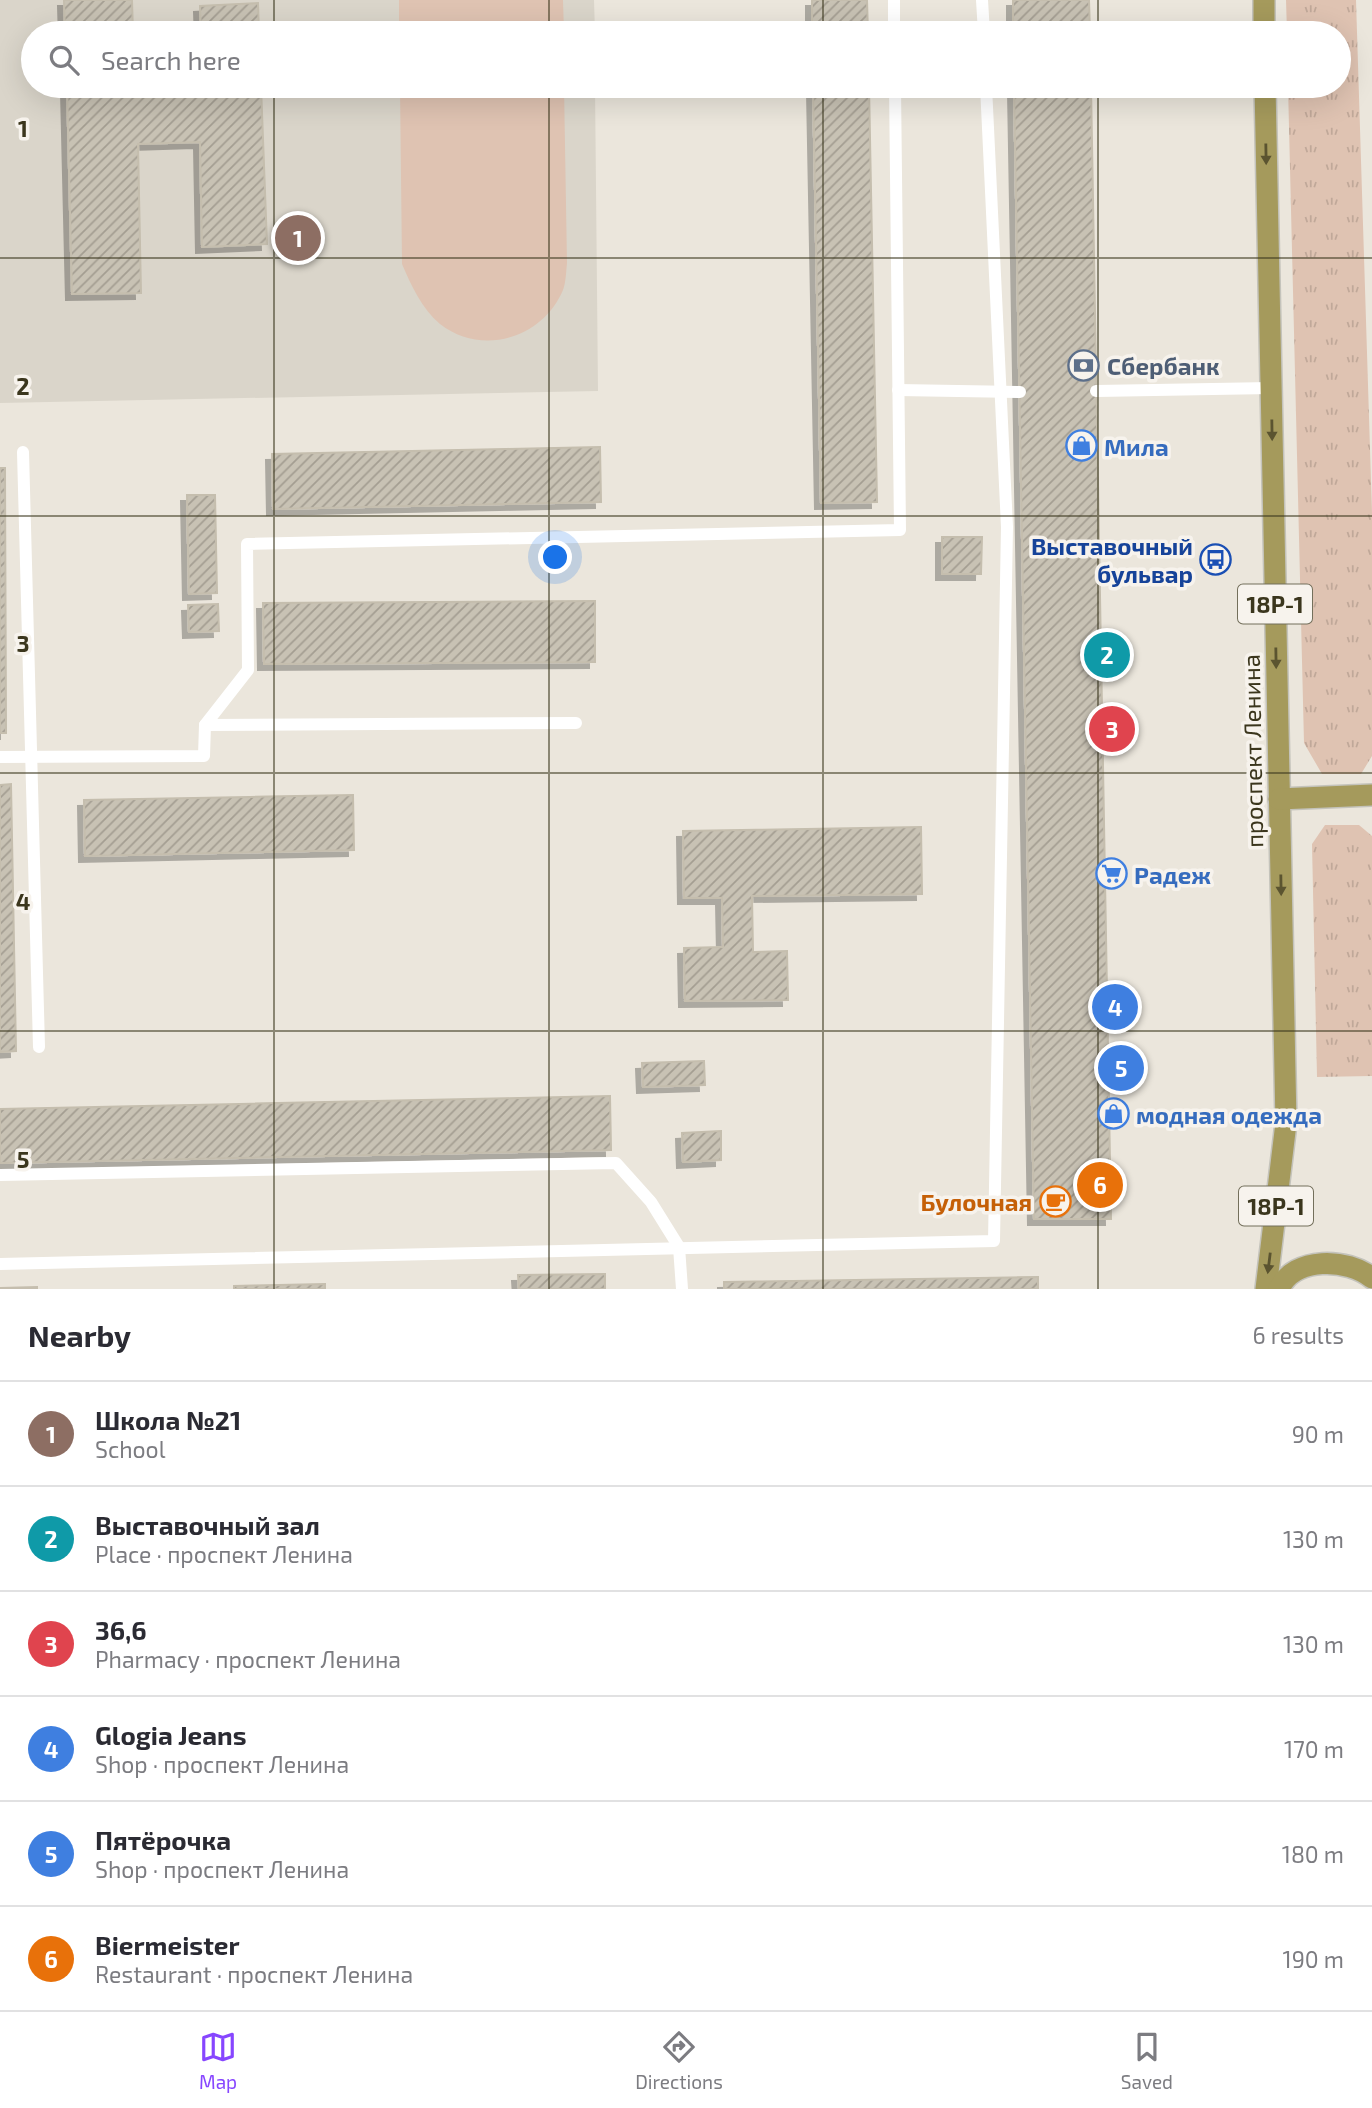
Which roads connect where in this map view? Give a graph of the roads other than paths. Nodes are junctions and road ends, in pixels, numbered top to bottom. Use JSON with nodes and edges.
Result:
{"nodes":[{"id":1,"x":894,"y":0,"type":"edge"},
{"id":2,"x":982,"y":0,"type":"edge"},
{"id":3,"x":1264,"y":0,"type":"edge"},
{"id":4,"x":894,"y":21,"type":"edge"},
{"id":5,"x":983,"y":21,"type":"edge"},
{"id":6,"x":1264,"y":21,"type":"edge"},
{"id":7,"x":895,"y":98,"type":"edge"},
{"id":8,"x":987,"y":98,"type":"edge"},
{"id":9,"x":1265,"y":98,"type":"edge"},
{"id":10,"x":1271,"y":388,"type":"junction"},
{"id":11,"x":898,"y":390,"type":"junction"},
{"id":12,"x":999,"y":390,"type":"junction"},
{"id":13,"x":1096,"y":391,"type":"dead end"},
{"id":14,"x":1020,"y":392,"type":"dead end"},
{"id":15,"x":23,"y":452,"type":"dead end"},
{"id":16,"x":576,"y":723,"type":"dead end"},
{"id":17,"x":205,"y":725,"type":"junction"},
{"id":18,"x":0,"y":757,"type":"edge"},
{"id":19,"x":30,"y":757,"type":"junction"},
{"id":20,"x":1372,"y":796,"type":"edge"},
{"id":21,"x":1279,"y":799,"type":"junction"},
{"id":22,"x":39,"y":1047,"type":"dead end"},
{"id":23,"x":0,"y":1175,"type":"edge"},
{"id":24,"x":679,"y":1247,"type":"junction"},
{"id":25,"x":0,"y":1264,"type":"edge"},
{"id":26,"x":1372,"y":1278,"type":"edge"},
{"id":27,"x":682,"y":1289,"type":"edge"},
{"id":28,"x":1266,"y":1289,"type":"edge"},
{"id":29,"x":1279,"y":1289,"type":"edge"}],
"edges":[{"from":1,"to":4,"type":"lane"},
{"from":2,"to":5,"type":"lane"},
{"from":3,"to":6,"type":"main road"},
{"from":7,"to":11,"type":"lane"},
{"from":8,"to":12,"type":"lane"},
{"from":9,"to":10,"type":"main road","name":"проспект Ленина","number":"18Р-1","one_way":true},
{"from":10,"to":13,"type":"lane"},
{"from":10,"to":21,"type":"main road","name":"проспект Ленина","number":"18Р-1","one_way":true},
{"from":11,"to":12,"type":"lane"},
{"from":11,"to":17,"type":"lane"},
{"from":12,"to":14,"type":"lane"},
{"from":12,"to":24,"type":"lane"},
{"from":15,"to":19,"type":"lane"},
{"from":16,"to":17,"type":"lane"},
{"from":17,"to":19,"type":"lane"},
{"from":18,"to":19,"type":"lane"},
{"from":19,"to":22,"type":"lane"},
{"from":20,"to":21,"type":"main road"},
{"from":21,"to":28,"type":"main road","name":"проспект Ленина","number":"18Р-1","one_way":true},
{"from":23,"to":24,"type":"lane"},
{"from":24,"to":25,"type":"lane"},
{"from":24,"to":27,"type":"lane"},
{"from":26,"to":29,"type":"main road"}]}
